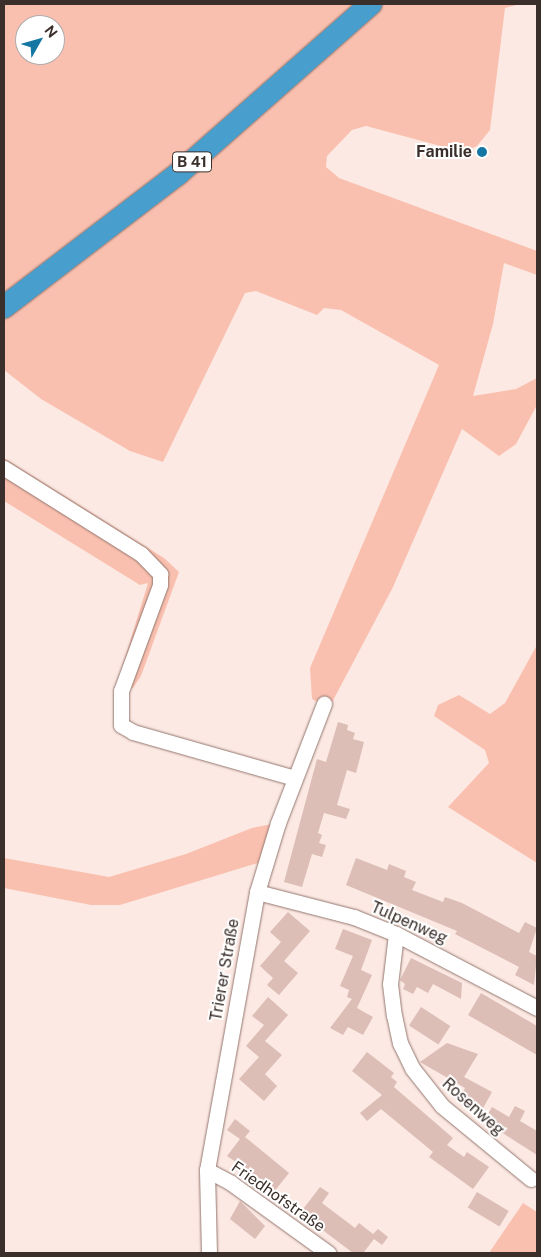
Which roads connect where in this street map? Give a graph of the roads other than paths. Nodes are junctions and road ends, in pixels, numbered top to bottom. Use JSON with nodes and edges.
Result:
{"nodes":[{"id":1,"x":370,"y":4,"type":"edge"},
{"id":2,"x":4,"y":307,"type":"edge"},
{"id":3,"x":4,"y":468,"type":"edge"},
{"id":4,"x":324,"y":704,"type":"dead end"},
{"id":5,"x":294,"y":778,"type":"junction"},
{"id":6,"x":257,"y":892,"type":"junction"},
{"id":7,"x":396,"y":934,"type":"junction"},
{"id":8,"x":537,"y":1008,"type":"edge"},
{"id":9,"x":207,"y":1170,"type":"junction"},
{"id":10,"x":531,"y":1179,"type":"dead end"},
{"id":11,"x":210,"y":1253,"type":"edge"},
{"id":12,"x":328,"y":1253,"type":"edge"}],
"edges":[{"from":1,"to":2,"type":"highway","number":"B 41"},
{"from":3,"to":5,"type":"street"},
{"from":4,"to":5,"type":"street","name":"Trierer Straße"},
{"from":5,"to":6,"type":"street","name":"Trierer Straße"},
{"from":6,"to":7,"type":"street","name":"Tulpenweg"},
{"from":6,"to":9,"type":"street","name":"Trierer Straße"},
{"from":7,"to":8,"type":"street","name":"Tulpenweg"},
{"from":7,"to":10,"type":"street","name":"Rosenweg"},
{"from":9,"to":11,"type":"street","name":"Trierer Straße"},
{"from":9,"to":12,"type":"street","name":"Friedhofstraße"}]}
